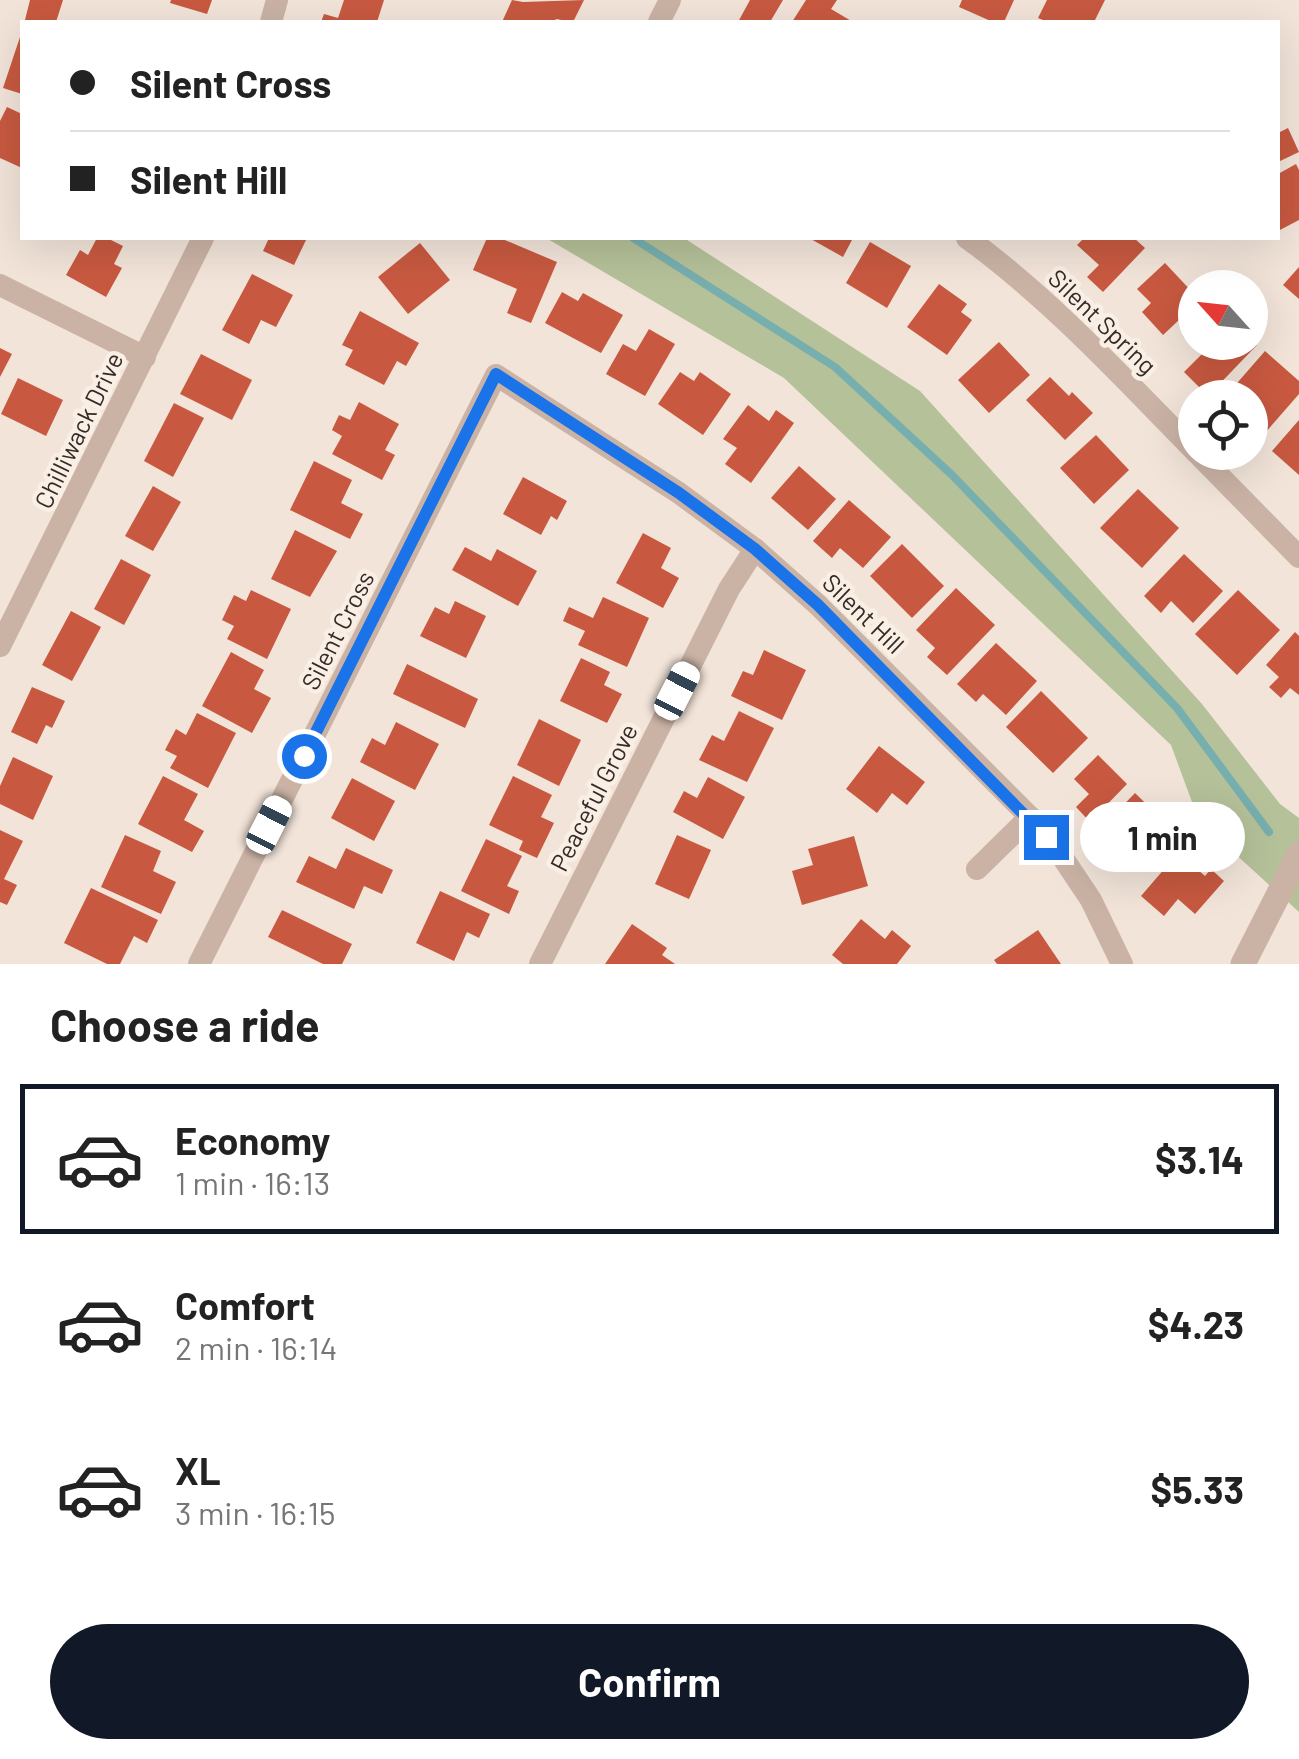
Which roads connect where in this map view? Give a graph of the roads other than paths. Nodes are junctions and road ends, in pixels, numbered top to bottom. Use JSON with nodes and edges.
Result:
{"nodes":[{"id":1,"x":201,"y":240,"type":"edge"},
{"id":2,"x":970,"y":240,"type":"edge"},
{"id":3,"x":0,"y":285,"type":"edge"},
{"id":4,"x":145,"y":357,"type":"junction"},
{"id":5,"x":496,"y":374,"type":"joint"},
{"id":6,"x":1178,"y":434,"type":"edge"},
{"id":7,"x":1214,"y":470,"type":"edge"},
{"id":8,"x":755,"y":549,"type":"junction"},
{"id":9,"x":1299,"y":556,"type":"edge"},
{"id":10,"x":9,"y":605,"type":"edge"},
{"id":11,"x":0,"y":646,"type":"edge"},
{"id":12,"x":1030,"y":816,"type":"junction"},
{"id":13,"x":1299,"y":854,"type":"edge"},
{"id":14,"x":977,"y":869,"type":"dead end"},
{"id":15,"x":199,"y":964,"type":"edge"},
{"id":16,"x":540,"y":964,"type":"edge"},
{"id":17,"x":1122,"y":964,"type":"edge"},
{"id":18,"x":1243,"y":964,"type":"edge"}],
"edges":[{"from":1,"to":4,"type":"street","name":"Chilliwack Drive"},
{"from":2,"to":6,"type":"street","name":"Silent Spring"},
{"from":3,"to":4,"type":"street"},
{"from":4,"to":10,"type":"street","name":"Chilliwack Drive"},
{"from":5,"to":8,"type":"street","name":"Silent Hill"},
{"from":5,"to":15,"type":"street","name":"Silent Cross"},
{"from":7,"to":9,"type":"street","name":"Silent Spring"},
{"from":8,"to":12,"type":"street","name":"Silent Hill"},
{"from":8,"to":16,"type":"street","name":"Peaceful Grove"},
{"from":10,"to":11,"type":"street","name":"Chilliwack Drive"},
{"from":12,"to":14,"type":"street"},
{"from":12,"to":17,"type":"street","name":"Silent Hill"},
{"from":13,"to":18,"type":"street"}]}
